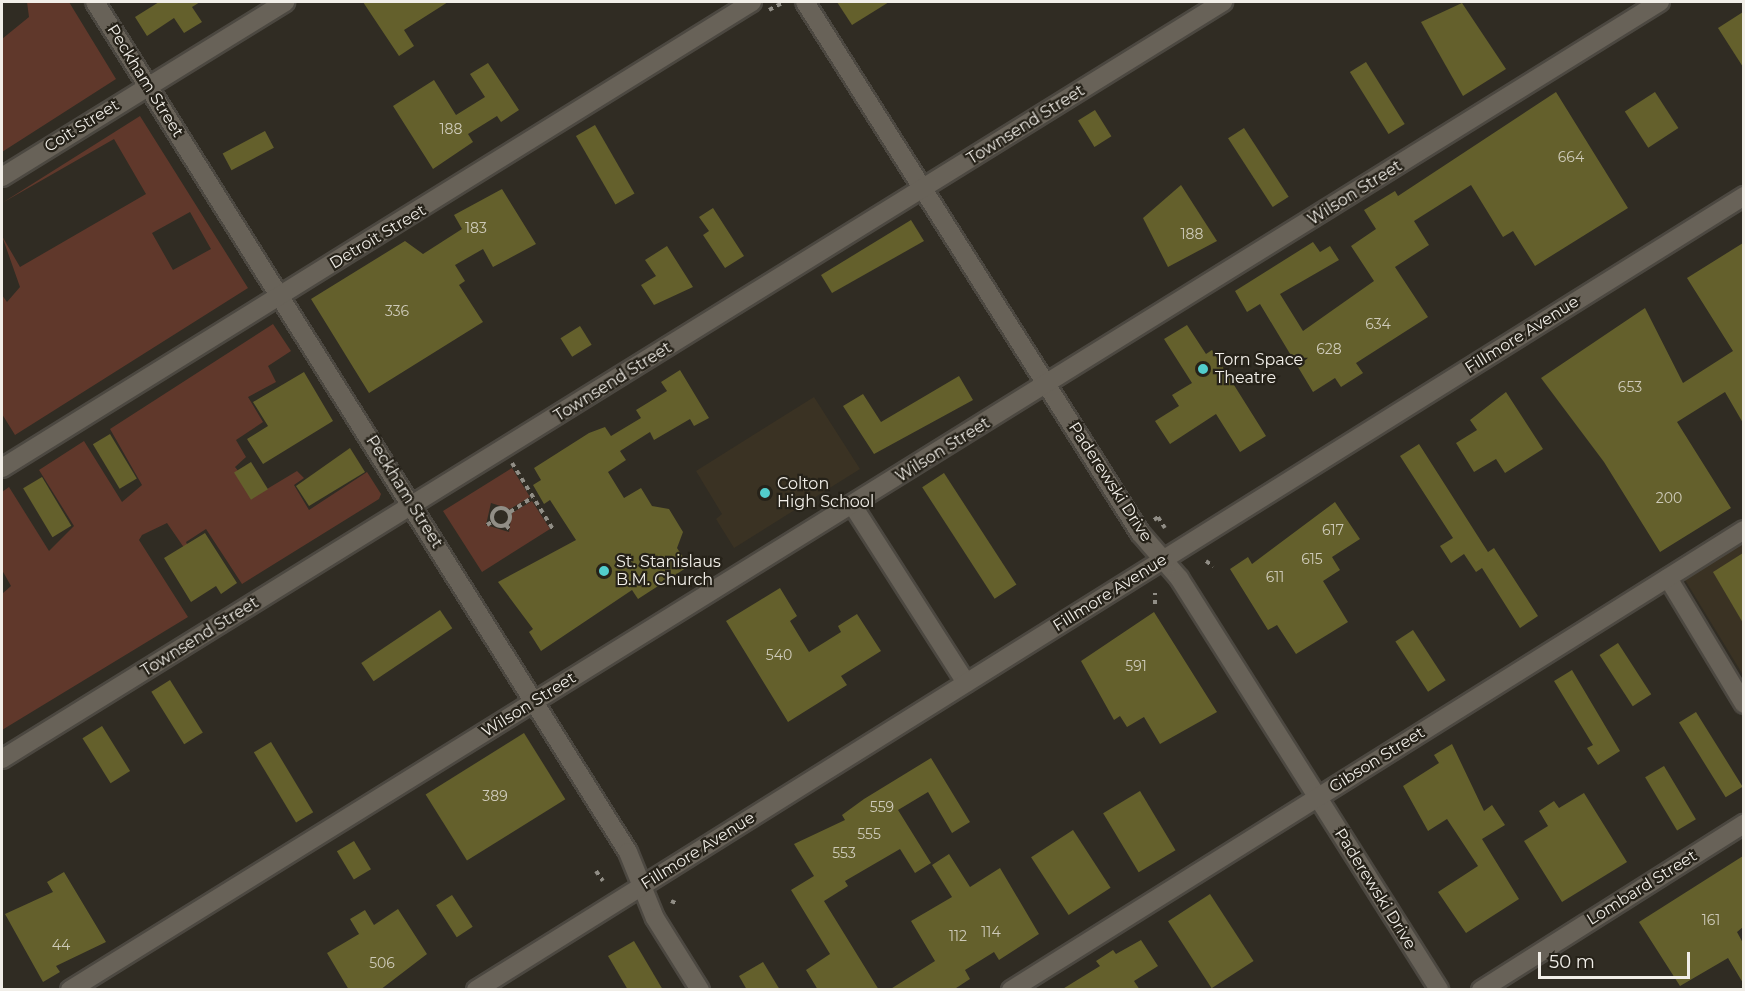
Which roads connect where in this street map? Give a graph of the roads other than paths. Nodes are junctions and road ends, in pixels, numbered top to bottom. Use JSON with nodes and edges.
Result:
{"nodes":[{"id":1,"x":95,"y":2,"type":"edge"},
{"id":2,"x":285,"y":2,"type":"edge"},
{"id":3,"x":752,"y":2,"type":"edge"},
{"id":4,"x":805,"y":2,"type":"edge"},
{"id":5,"x":1223,"y":2,"type":"edge"},
{"id":6,"x":1660,"y":2,"type":"edge"},
{"id":7,"x":148,"y":85,"type":"junction"},
{"id":8,"x":2,"y":177,"type":"edge"},
{"id":9,"x":923,"y":189,"type":"junction"},
{"id":10,"x":1743,"y":195,"type":"edge"},
{"id":11,"x":280,"y":296,"type":"junction"},
{"id":12,"x":1047,"y":385,"type":"junction"},
{"id":13,"x":2,"y":468,"type":"edge"},
{"id":14,"x":413,"y":506,"type":"junction"},
{"id":15,"x":853,"y":506,"type":"junction"},
{"id":16,"x":1743,"y":530,"type":"edge"},
{"id":17,"x":1163,"y":559,"type":"junction"},
{"id":18,"x":1668,"y":578,"type":"junction"},
{"id":19,"x":966,"y":683,"type":"junction"},
{"id":20,"x":533,"y":703,"type":"junction"},
{"id":21,"x":1743,"y":704,"type":"edge"},
{"id":22,"x":2,"y":759,"type":"edge"},
{"id":23,"x":1317,"y":798,"type":"junction"},
{"id":24,"x":1743,"y":824,"type":"edge"},
{"id":25,"x":644,"y":884,"type":"junction"},
{"id":26,"x":70,"y":990,"type":"edge"},
{"id":27,"x":476,"y":990,"type":"edge"},
{"id":28,"x":700,"y":990,"type":"edge"},
{"id":29,"x":1011,"y":990,"type":"edge"},
{"id":30,"x":1439,"y":990,"type":"edge"},
{"id":31,"x":1480,"y":990,"type":"edge"}],
"edges":[{"from":1,"to":7,"type":"street","name":"Peckham Street"},
{"from":2,"to":7,"type":"street","name":"Coit Street"},
{"from":3,"to":11,"type":"street","name":"Detroit Street"},
{"from":4,"to":9,"type":"street","name":"Paderewski Drive"},
{"from":5,"to":9,"type":"street","name":"Townsend Street"},
{"from":6,"to":12,"type":"street","name":"Wilson Street"},
{"from":7,"to":8,"type":"street","name":"Coit Street"},
{"from":7,"to":11,"type":"street","name":"Peckham Street"},
{"from":9,"to":12,"type":"street","name":"Paderewski Drive"},
{"from":9,"to":14,"type":"street","name":"Townsend Street"},
{"from":10,"to":17,"type":"street","name":"Fillmore Avenue"},
{"from":11,"to":13,"type":"street","name":"Detroit Street"},
{"from":11,"to":14,"type":"street","name":"Peckham Street"},
{"from":12,"to":15,"type":"street","name":"Wilson Street"},
{"from":12,"to":17,"type":"street","name":"Paderewski Drive"},
{"from":14,"to":20,"type":"street","name":"Peckham Street"},
{"from":14,"to":22,"type":"street","name":"Townsend Street"},
{"from":15,"to":19,"type":"street"},
{"from":15,"to":20,"type":"street","name":"Wilson Street"},
{"from":16,"to":18,"type":"street","name":"Gibson Street"},
{"from":17,"to":19,"type":"street","name":"Fillmore Avenue"},
{"from":17,"to":23,"type":"street","name":"Paderewski Drive"},
{"from":18,"to":21,"type":"street"},
{"from":18,"to":23,"type":"street","name":"Gibson Street"},
{"from":19,"to":25,"type":"street","name":"Fillmore Avenue"},
{"from":20,"to":25,"type":"street","name":"Peckham Street"},
{"from":20,"to":26,"type":"street","name":"Wilson Street"},
{"from":23,"to":29,"type":"street","name":"Gibson Street"},
{"from":23,"to":30,"type":"street","name":"Paderewski Drive"},
{"from":24,"to":31,"type":"street","name":"Lombard Street"},
{"from":25,"to":27,"type":"street","name":"Fillmore Avenue"},
{"from":25,"to":28,"type":"street","name":"Peckham Street"}]}
